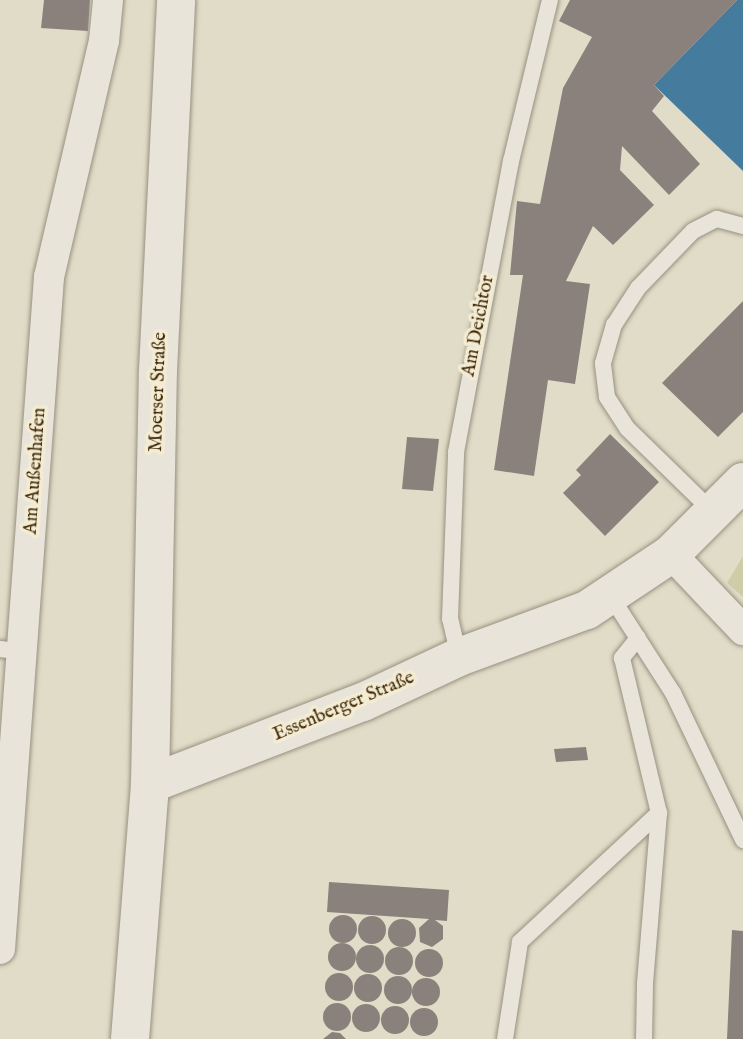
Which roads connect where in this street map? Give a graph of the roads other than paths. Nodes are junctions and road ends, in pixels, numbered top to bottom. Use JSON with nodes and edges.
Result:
{"nodes":[{"id":1,"x":108,"y":0,"type":"edge"},
{"id":2,"x":176,"y":0,"type":"edge"},
{"id":3,"x":550,"y":0,"type":"edge"},
{"id":4,"x":743,"y":226,"type":"edge"},
{"id":5,"x":743,"y":482,"type":"edge"},
{"id":6,"x":713,"y":512,"type":"junction"},
{"id":7,"x":671,"y":554,"type":"junction"},
{"id":8,"x":610,"y":595,"type":"junction"},
{"id":9,"x":743,"y":630,"type":"edge"},
{"id":10,"x":638,"y":638,"type":"junction"},
{"id":11,"x":12,"y":650,"type":"edge"},
{"id":12,"x":459,"y":657,"type":"junction"},
{"id":13,"x":150,"y":784,"type":"junction"},
{"id":14,"x":659,"y":813,"type":"junction"},
{"id":15,"x":743,"y":840,"type":"edge"},
{"id":16,"x":0,"y":948,"type":"edge"},
{"id":17,"x":130,"y":1039,"type":"edge"},
{"id":18,"x":505,"y":1039,"type":"edge"},
{"id":19,"x":644,"y":1039,"type":"edge"}],
"edges":[{"from":1,"to":11,"type":"street","name":"Am Außenhafen"},
{"from":2,"to":13,"type":"street","name":"Moerser Straße"},
{"from":3,"to":12,"type":"lane","name":"Am Deichtor"},
{"from":4,"to":6,"type":"lane"},
{"from":5,"to":6,"type":"street","name":"Essenberger Straße"},
{"from":6,"to":7,"type":"street","name":"Essenberger Straße"},
{"from":7,"to":8,"type":"street","name":"Essenberger Straße"},
{"from":7,"to":9,"type":"street"},
{"from":8,"to":10,"type":"lane"},
{"from":8,"to":12,"type":"street","name":"Essenberger Straße"},
{"from":10,"to":14,"type":"lane"},
{"from":10,"to":15,"type":"lane"},
{"from":11,"to":16,"type":"street","name":"Am Außenhafen"},
{"from":12,"to":13,"type":"street","name":"Essenberger Straße"},
{"from":13,"to":17,"type":"street"},
{"from":14,"to":18,"type":"lane"},
{"from":14,"to":19,"type":"lane"}]}
